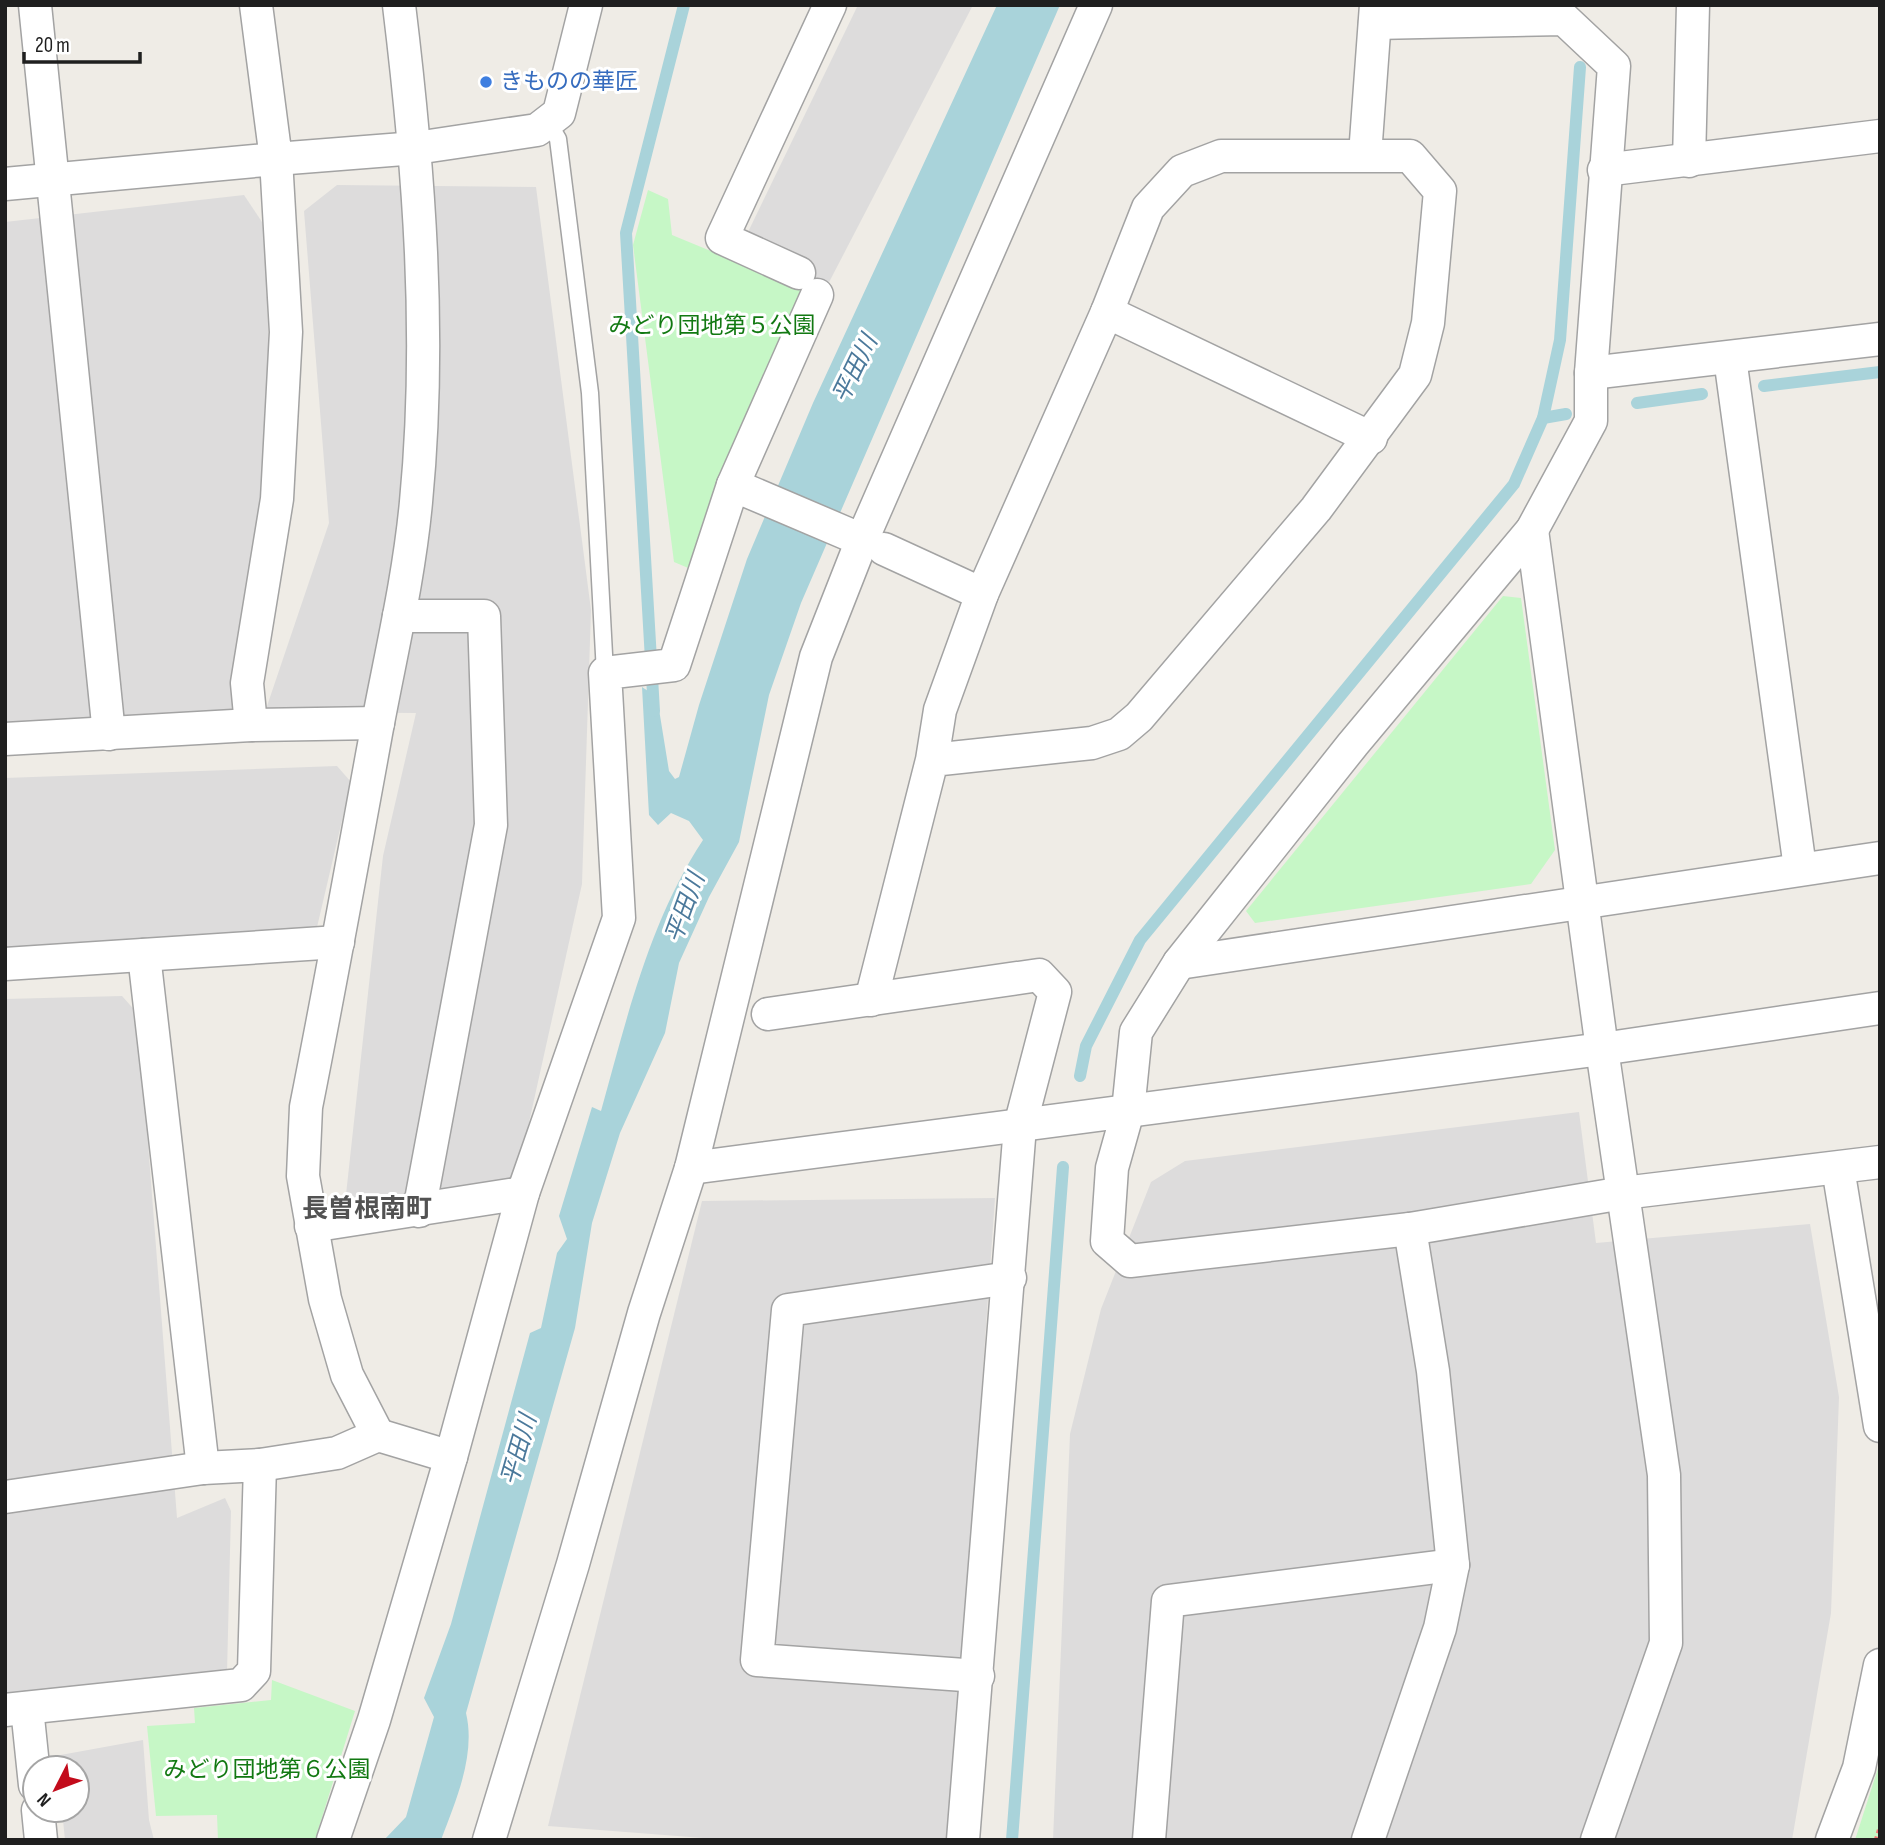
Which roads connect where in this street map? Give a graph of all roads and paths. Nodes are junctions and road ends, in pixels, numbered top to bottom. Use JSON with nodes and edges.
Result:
{"nodes":[{"id":1,"x":34,"y":5,"type":"edge"},
{"id":2,"x":256,"y":5,"type":"edge"},
{"id":3,"x":399,"y":5,"type":"edge"},
{"id":4,"x":586,"y":5,"type":"edge"},
{"id":5,"x":830,"y":5,"type":"edge"},
{"id":6,"x":1096,"y":5,"type":"edge"},
{"id":7,"x":1693,"y":5,"type":"edge"},
{"id":8,"x":1548,"y":11,"type":"edge"},
{"id":9,"x":1375,"y":14,"type":"edge"},
{"id":10,"x":548,"y":122,"type":"junction"},
{"id":11,"x":1880,"y":136,"type":"edge"},
{"id":12,"x":416,"y":148,"type":"junction"},
{"id":13,"x":1365,"y":155,"type":"junction"},
{"id":14,"x":276,"y":159,"type":"junction"},
{"id":15,"x":1689,"y":161,"type":"junction"},
{"id":16,"x":1604,"y":170,"type":"junction"},
{"id":17,"x":54,"y":180,"type":"junction"},
{"id":18,"x":5,"y":184,"type":"edge"},
{"id":19,"x":1107,"y":312,"type":"junction"},
{"id":20,"x":1880,"y":339,"type":"edge"},
{"id":21,"x":1730,"y":358,"type":"junction"},
{"id":22,"x":1591,"y":373,"type":"junction"},
{"id":23,"x":1371,"y":438,"type":"junction"},
{"id":24,"x":742,"y":489,"type":"junction"},
{"id":25,"x":1532,"y":530,"type":"junction"},
{"id":26,"x":865,"y":541,"type":"junction"},
{"id":27,"x":982,"y":594,"type":"junction"},
{"id":28,"x":399,"y":616,"type":"junction"},
{"id":29,"x":615,"y":671,"type":"junction"},
{"id":30,"x":378,"y":723,"type":"junction"},
{"id":31,"x":251,"y":725,"type":"junction"},
{"id":32,"x":109,"y":734,"type":"junction"},
{"id":33,"x":5,"y":739,"type":"edge"},
{"id":34,"x":932,"y":760,"type":"junction"},
{"id":35,"x":1880,"y":858,"type":"edge"},
{"id":36,"x":1800,"y":868,"type":"junction"},
{"id":37,"x":1581,"y":901,"type":"junction"},
{"id":38,"x":338,"y":942,"type":"junction"},
{"id":39,"x":144,"y":955,"type":"junction"},
{"id":40,"x":1179,"y":963,"type":"junction"},
{"id":41,"x":5,"y":964,"type":"edge"},
{"id":42,"x":870,"y":1000,"type":"junction"},
{"id":43,"x":1880,"y":1008,"type":"edge"},
{"id":44,"x":768,"y":1014,"type":"dead end"},
{"id":45,"x":1602,"y":1049,"type":"junction"},
{"id":46,"x":1128,"y":1111,"type":"junction"},
{"id":47,"x":1020,"y":1126,"type":"junction"},
{"id":48,"x":1880,"y":1162,"type":"edge"},
{"id":49,"x":691,"y":1168,"type":"junction"},
{"id":50,"x":1838,"y":1168,"type":"junction"},
{"id":51,"x":523,"y":1193,"type":"junction"},
{"id":52,"x":1623,"y":1194,"type":"junction"},
{"id":53,"x":419,"y":1211,"type":"junction"},
{"id":54,"x":311,"y":1226,"type":"junction"},
{"id":55,"x":1410,"y":1228,"type":"junction"},
{"id":56,"x":1010,"y":1278,"type":"junction"},
{"id":57,"x":1877,"y":1388,"type":"edge"},
{"id":58,"x":1880,"y":1426,"type":"edge"},
{"id":59,"x":377,"y":1435,"type":"junction"},
{"id":60,"x":451,"y":1457,"type":"junction"},
{"id":61,"x":260,"y":1465,"type":"junction"},
{"id":62,"x":203,"y":1468,"type":"junction"},
{"id":63,"x":5,"y":1497,"type":"edge"},
{"id":64,"x":1453,"y":1566,"type":"junction"},
{"id":65,"x":1880,"y":1665,"type":"edge"},
{"id":66,"x":978,"y":1676,"type":"junction"},
{"id":67,"x":16,"y":1709,"type":"edge"},
{"id":68,"x":27,"y":1754,"type":"edge"},
{"id":69,"x":1880,"y":1827,"type":"edge"},
{"id":70,"x":333,"y":1840,"type":"edge"},
{"id":71,"x":489,"y":1840,"type":"edge"},
{"id":72,"x":963,"y":1840,"type":"edge"},
{"id":73,"x":1149,"y":1840,"type":"edge"},
{"id":74,"x":1368,"y":1840,"type":"edge"},
{"id":75,"x":1597,"y":1840,"type":"edge"},
{"id":76,"x":1832,"y":1840,"type":"edge"},
{"id":77,"x":1876,"y":1840,"type":"edge"}],
"edges":[{"from":1,"to":17,"type":"street"},
{"from":2,"to":14,"type":"street"},
{"from":3,"to":12,"type":"street"},
{"from":4,"to":10,"type":"street"},
{"from":5,"to":24,"type":"street"},
{"from":6,"to":26,"type":"street"},
{"from":7,"to":15,"type":"street"},
{"from":8,"to":9,"type":"street"},
{"from":8,"to":16,"type":"street"},
{"from":9,"to":13,"type":"street"},
{"from":10,"to":12,"type":"street"},
{"from":10,"to":29,"type":"lane"},
{"from":11,"to":15,"type":"street"},
{"from":12,"to":14,"type":"street"},
{"from":12,"to":28,"type":"street"},
{"from":13,"to":19,"type":"street"},
{"from":13,"to":23,"type":"street"},
{"from":14,"to":17,"type":"street"},
{"from":14,"to":31,"type":"street"},
{"from":15,"to":16,"type":"street"},
{"from":16,"to":22,"type":"street"},
{"from":17,"to":18,"type":"street"},
{"from":17,"to":32,"type":"street"},
{"from":19,"to":23,"type":"street"},
{"from":19,"to":27,"type":"street"},
{"from":20,"to":21,"type":"street"},
{"from":21,"to":22,"type":"street"},
{"from":21,"to":36,"type":"street"},
{"from":22,"to":25,"type":"street"},
{"from":23,"to":34,"type":"street"},
{"from":24,"to":26,"type":"street"},
{"from":24,"to":29,"type":"street"},
{"from":25,"to":37,"type":"street"},
{"from":25,"to":40,"type":"street"},
{"from":26,"to":27,"type":"street"},
{"from":26,"to":49,"type":"street"},
{"from":27,"to":34,"type":"street"},
{"from":28,"to":30,"type":"street"},
{"from":28,"to":53,"type":"street"},
{"from":29,"to":51,"type":"street"},
{"from":30,"to":31,"type":"street"},
{"from":30,"to":38,"type":"street"},
{"from":31,"to":32,"type":"street"},
{"from":32,"to":33,"type":"street"},
{"from":34,"to":42,"type":"street"},
{"from":35,"to":36,"type":"street"},
{"from":36,"to":37,"type":"street"},
{"from":37,"to":40,"type":"street"},
{"from":37,"to":45,"type":"street"},
{"from":38,"to":39,"type":"street"},
{"from":38,"to":54,"type":"street"},
{"from":39,"to":41,"type":"street"},
{"from":39,"to":62,"type":"street"},
{"from":40,"to":46,"type":"street"},
{"from":42,"to":44,"type":"street"},
{"from":42,"to":47,"type":"street"},
{"from":43,"to":45,"type":"street"},
{"from":45,"to":46,"type":"street"},
{"from":45,"to":52,"type":"street"},
{"from":46,"to":47,"type":"street"},
{"from":46,"to":55,"type":"street"},
{"from":47,"to":49,"type":"street"},
{"from":47,"to":56,"type":"street"},
{"from":48,"to":50,"type":"street"},
{"from":49,"to":71,"type":"street"},
{"from":50,"to":52,"type":"street"},
{"from":50,"to":57,"type":"street"},
{"from":51,"to":53,"type":"street"},
{"from":51,"to":60,"type":"street"},
{"from":52,"to":55,"type":"street"},
{"from":52,"to":75,"type":"street"},
{"from":53,"to":54,"type":"street"},
{"from":54,"to":59,"type":"street"},
{"from":55,"to":64,"type":"street"},
{"from":56,"to":66,"type":"street"},
{"from":56,"to":66,"type":"street"},
{"from":57,"to":58,"type":"street"},
{"from":59,"to":60,"type":"street"},
{"from":59,"to":61,"type":"street"},
{"from":60,"to":70,"type":"street"},
{"from":61,"to":62,"type":"street"},
{"from":61,"to":67,"type":"street"},
{"from":62,"to":63,"type":"street"},
{"from":64,"to":73,"type":"street"},
{"from":64,"to":74,"type":"street"},
{"from":65,"to":76,"type":"street"},
{"from":66,"to":72,"type":"street"},
{"from":67,"to":68,"type":"street"},
{"from":69,"to":77,"type":"path"}]}
